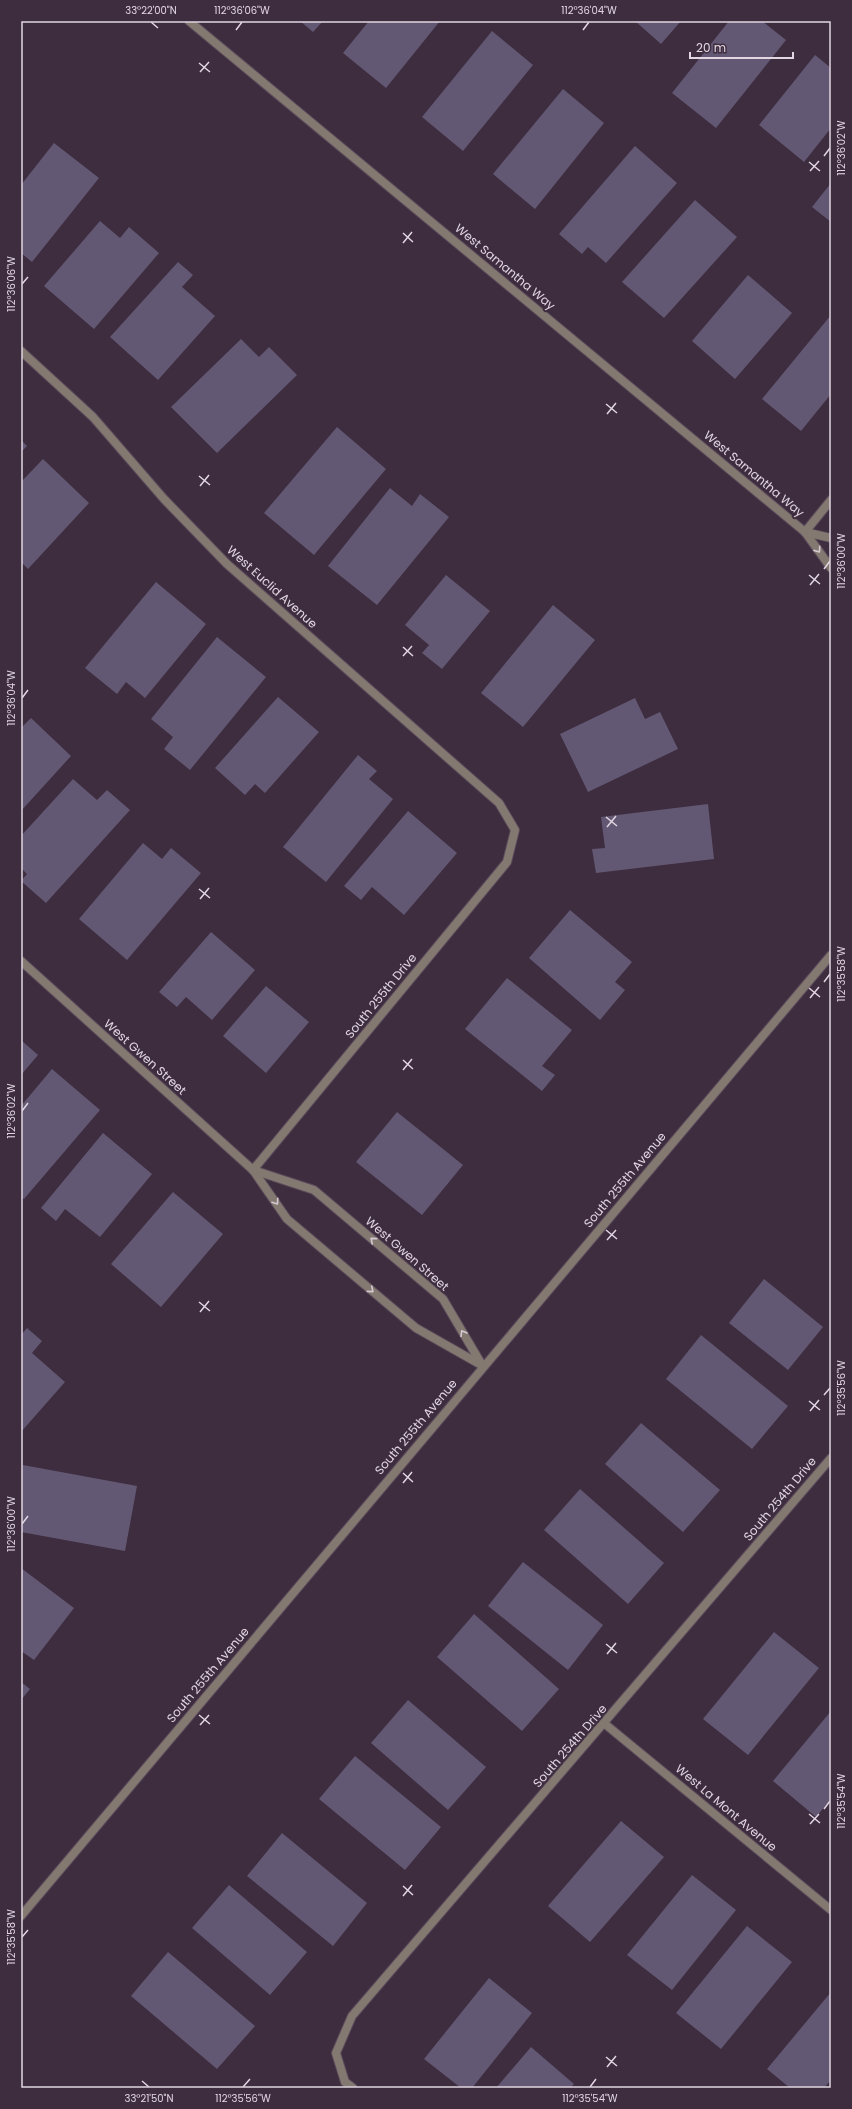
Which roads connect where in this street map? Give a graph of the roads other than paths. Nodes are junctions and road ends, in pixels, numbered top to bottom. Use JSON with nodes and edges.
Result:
{"nodes":[{"id":1,"x":189,"y":21,"type":"edge"},
{"id":2,"x":21,"y":350,"type":"edge"},
{"id":3,"x":831,"y":500,"type":"edge"},
{"id":4,"x":805,"y":532,"type":"junction"},
{"id":5,"x":831,"y":538,"type":"edge"},
{"id":6,"x":831,"y":568,"type":"edge"},
{"id":7,"x":515,"y":830,"type":"joint"},
{"id":8,"x":831,"y":955,"type":"edge"},
{"id":9,"x":21,"y":961,"type":"edge"},
{"id":10,"x":254,"y":1170,"type":"junction"},
{"id":11,"x":483,"y":1366,"type":"junction"},
{"id":12,"x":831,"y":1458,"type":"edge"},
{"id":13,"x":605,"y":1724,"type":"junction"},
{"id":14,"x":831,"y":1910,"type":"edge"},
{"id":15,"x":21,"y":1916,"type":"edge"},
{"id":16,"x":353,"y":2088,"type":"edge"}],
"edges":[{"from":1,"to":4,"type":"street","name":"West Samantha Way"},
{"from":2,"to":7,"type":"street","name":"West Euclid Avenue"},
{"from":3,"to":4,"type":"street"},
{"from":4,"to":5,"type":"street"},
{"from":4,"to":6,"type":"street","one_way":true},
{"from":7,"to":10,"type":"street","name":"South 255th Drive"},
{"from":8,"to":11,"type":"street","name":"South 255th Avenue"},
{"from":9,"to":10,"type":"street","name":"West Gwen Street"},
{"from":10,"to":11,"type":"street","name":"West Gwen Street","one_way":true},
{"from":11,"to":10,"type":"street","name":"West Gwen Street","one_way":true},
{"from":11,"to":15,"type":"street","name":"South 255th Avenue"},
{"from":12,"to":13,"type":"street","name":"South 254th Drive"},
{"from":13,"to":14,"type":"street","name":"West La Mont Avenue"},
{"from":13,"to":16,"type":"street","name":"South 254th Drive"}]}
